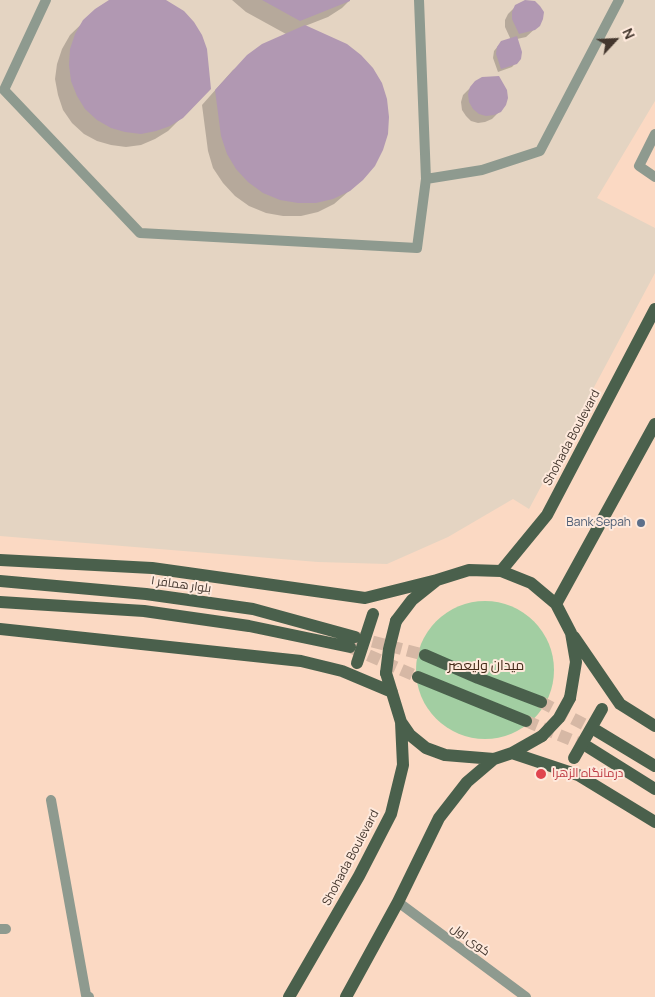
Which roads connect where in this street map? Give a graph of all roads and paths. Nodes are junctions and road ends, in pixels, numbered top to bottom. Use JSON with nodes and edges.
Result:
{"nodes":[{"id":1,"x":46,"y":0,"type":"edge"},
{"id":2,"x":419,"y":0,"type":"edge"},
{"id":3,"x":619,"y":0,"type":"edge"},
{"id":4,"x":655,"y":134,"type":"edge"},
{"id":5,"x":655,"y":177,"type":"edge"},
{"id":6,"x":426,"y":179,"type":"junction"},
{"id":7,"x":655,"y":309,"type":"edge"},
{"id":8,"x":655,"y":424,"type":"edge"},
{"id":9,"x":0,"y":560,"type":"edge"},
{"id":10,"x":501,"y":571,"type":"junction"},
{"id":11,"x":438,"y":580,"type":"junction"},
{"id":12,"x":0,"y":581,"type":"edge"},
{"id":13,"x":365,"y":598,"type":"junction"},
{"id":14,"x":0,"y":602,"type":"edge"},
{"id":15,"x":556,"y":604,"type":"junction"},
{"id":16,"x":0,"y":629,"type":"edge"},
{"id":17,"x":571,"y":633,"type":"junction"},
{"id":18,"x":426,"y":655,"type":"tunnel mouth"},
{"id":19,"x":342,"y":671,"type":"junction"},
{"id":20,"x":418,"y":677,"type":"tunnel mouth"},
{"id":21,"x":392,"y":692,"type":"junction"},
{"id":22,"x":541,"y":702,"type":"tunnel mouth"},
{"id":23,"x":620,"y":704,"type":"junction"},
{"id":24,"x":526,"y":721,"type":"tunnel mouth"},
{"id":25,"x":401,"y":722,"type":"junction"},
{"id":26,"x":655,"y":726,"type":"edge"},
{"id":27,"x":597,"y":731,"type":"tunnel mouth"},
{"id":28,"x":588,"y":746,"type":"tunnel mouth"},
{"id":29,"x":512,"y":753,"type":"junction"},
{"id":30,"x":494,"y":759,"type":"junction"},
{"id":31,"x":655,"y":766,"type":"edge"},
{"id":32,"x":578,"y":775,"type":"junction"},
{"id":33,"x":655,"y":788,"type":"edge"},
{"id":34,"x":51,"y":800,"type":"dead end"},
{"id":35,"x":655,"y":822,"type":"edge"},
{"id":36,"x":398,"y":902,"type":"junction"},
{"id":37,"x":89,"y":997,"type":"edge"},
{"id":38,"x":289,"y":997,"type":"edge"},
{"id":39,"x":346,"y":997,"type":"edge"},
{"id":40,"x":526,"y":997,"type":"edge"}],
"edges":[{"from":1,"to":6,"type":"street"},
{"from":2,"to":6,"type":"street"},
{"from":3,"to":6,"type":"street"},
{"from":4,"to":5,"type":"street"},
{"from":7,"to":10,"type":"main road","name":"Shohada Boulevard"},
{"from":8,"to":15,"type":"main road"},
{"from":9,"to":13,"type":"main road"},
{"from":10,"to":11,"type":"main road"},
{"from":10,"to":15,"type":"main road"},
{"from":11,"to":13,"type":"main road"},
{"from":11,"to":21,"type":"main road","bridge":true},
{"from":12,"to":14,"type":"main road","name":"بلوار همافر ۱"},
{"from":13,"to":19,"type":"main road","bridge":true},
{"from":15,"to":17,"type":"main road"},
{"from":16,"to":19,"type":"main road"},
{"from":17,"to":23,"type":"main road"},
{"from":17,"to":29,"type":"main road","bridge":true},
{"from":18,"to":22,"type":"main road"},
{"from":19,"to":21,"type":"main road"},
{"from":20,"to":24,"type":"main road"},
{"from":21,"to":25,"type":"main road"},
{"from":23,"to":26,"type":"main road"},
{"from":23,"to":32,"type":"main road","bridge":true},
{"from":25,"to":30,"type":"main road"},
{"from":25,"to":38,"type":"main road","name":"Shohada Boulevard"},
{"from":27,"to":31,"type":"main road"},
{"from":28,"to":33,"type":"main road"},
{"from":29,"to":30,"type":"main road"},
{"from":29,"to":32,"type":"main road"},
{"from":30,"to":36,"type":"main road"},
{"from":32,"to":35,"type":"main road"},
{"from":34,"to":37,"type":"street"},
{"from":36,"to":39,"type":"main road"},
{"from":36,"to":40,"type":"street","name":"کوی اول"}]}
